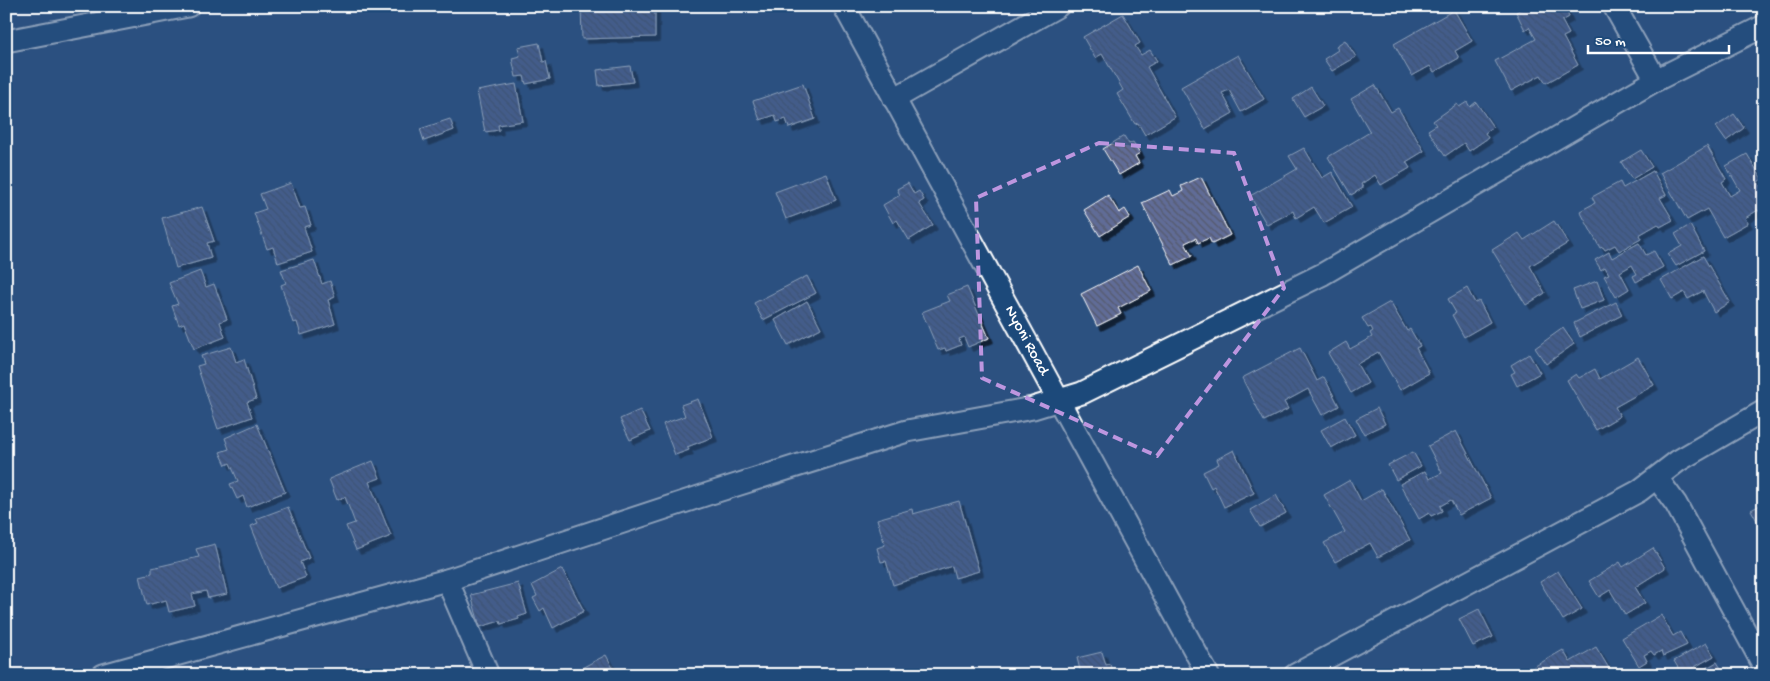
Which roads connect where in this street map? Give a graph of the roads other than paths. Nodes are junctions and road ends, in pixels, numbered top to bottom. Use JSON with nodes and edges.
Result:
{"nodes":[{"id":1,"x":188,"y":6,"type":"edge"},
{"id":2,"x":844,"y":6,"type":"edge"},
{"id":3,"x":1058,"y":6,"type":"edge"},
{"id":4,"x":1614,"y":6,"type":"edge"},
{"id":5,"x":1764,"y":26,"type":"edge"},
{"id":6,"x":6,"y":41,"type":"edge"},
{"id":7,"x":1656,"y":80,"type":"junction"},
{"id":8,"x":894,"y":99,"type":"junction"},
{"id":9,"x":1059,"y":401,"type":"junction"},
{"id":10,"x":1764,"y":411,"type":"edge"},
{"id":11,"x":1657,"y":478,"type":"junction"},
{"id":12,"x":446,"y":580,"type":"junction"},
{"id":13,"x":1764,"y":666,"type":"edge"},
{"id":14,"x":103,"y":675,"type":"edge"},
{"id":15,"x":488,"y":675,"type":"edge"},
{"id":16,"x":1208,"y":675,"type":"edge"},
{"id":17,"x":1295,"y":675,"type":"edge"}],
"edges":[{"from":1,"to":6,"type":"street"},
{"from":2,"to":8,"type":"street","name":"Nyoni Road"},
{"from":3,"to":8,"type":"street"},
{"from":4,"to":7,"type":"street"},
{"from":5,"to":7,"type":"street"},
{"from":7,"to":9,"type":"street"},
{"from":8,"to":9,"type":"street","name":"Nyoni Road"},
{"from":9,"to":12,"type":"street"},
{"from":9,"to":16,"type":"street","name":"Nyoni Road"},
{"from":10,"to":11,"type":"street"},
{"from":11,"to":13,"type":"street"},
{"from":11,"to":17,"type":"street"},
{"from":12,"to":14,"type":"street"},
{"from":12,"to":15,"type":"street"}]}
